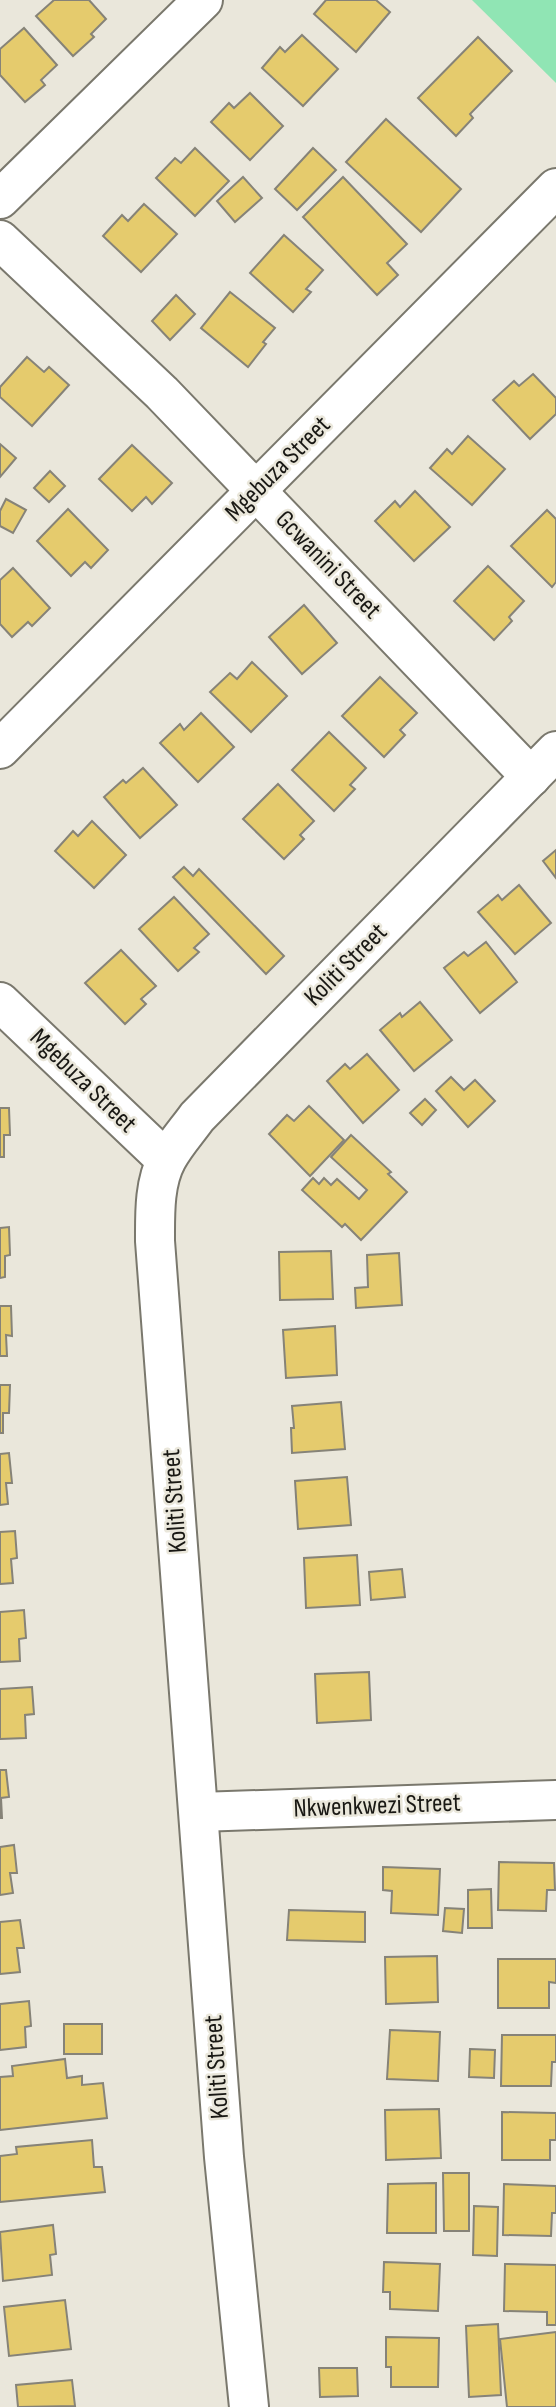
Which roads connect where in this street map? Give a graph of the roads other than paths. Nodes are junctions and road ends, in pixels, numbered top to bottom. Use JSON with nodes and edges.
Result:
{"nodes":[{"id":1,"x":203,"y":0,"type":"edge"},
{"id":2,"x":556,"y":188,"type":"edge"},
{"id":3,"x":0,"y":199,"type":"edge"},
{"id":4,"x":0,"y":240,"type":"edge"},
{"id":5,"x":257,"y":491,"type":"junction"},
{"id":6,"x":0,"y":750,"type":"edge"},
{"id":7,"x":543,"y":764,"type":"edge"},
{"id":8,"x":0,"y":1002,"type":"edge"},
{"id":9,"x":166,"y":1160,"type":"junction"},
{"id":10,"x":556,"y":1800,"type":"edge"},
{"id":11,"x":199,"y":1812,"type":"junction"},
{"id":12,"x":249,"y":2407,"type":"edge"}],
"edges":[{"from":1,"to":3,"type":"street"},
{"from":2,"to":5,"type":"street","name":"Mgebuza Street"},
{"from":4,"to":5,"type":"street","name":"Gcwanini Street"},
{"from":5,"to":6,"type":"street","name":"Mgebuza Street"},
{"from":5,"to":7,"type":"street","name":"Gcwanini Street"},
{"from":7,"to":9,"type":"street","name":"Koliti Street"},
{"from":8,"to":9,"type":"street","name":"Mgebuza Street"},
{"from":9,"to":11,"type":"street","name":"Koliti Street"},
{"from":10,"to":11,"type":"street","name":"Nkwenkwezi Street"},
{"from":11,"to":12,"type":"street","name":"Koliti Street"}]}
